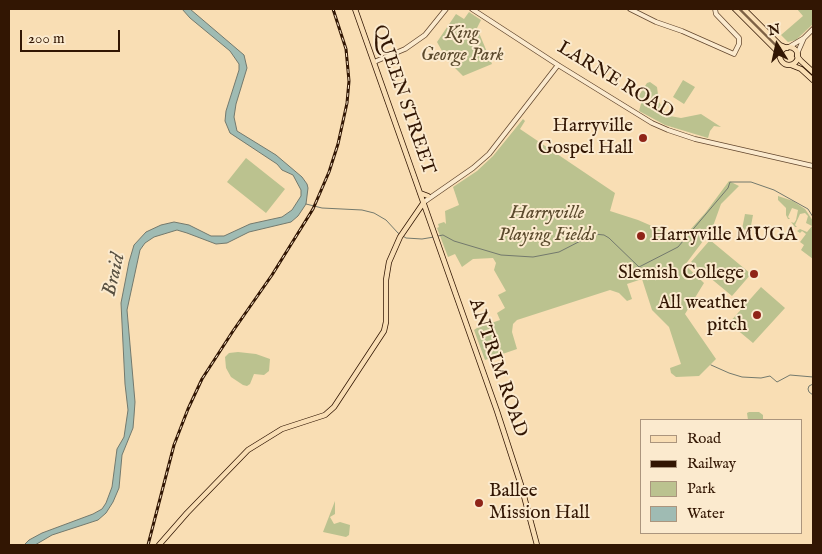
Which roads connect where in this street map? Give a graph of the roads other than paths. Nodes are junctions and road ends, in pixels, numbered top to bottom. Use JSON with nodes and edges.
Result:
{"nodes":[{"id":1,"x":355,"y":9,"type":"edge"},
{"id":2,"x":446,"y":9,"type":"edge"},
{"id":3,"x":473,"y":9,"type":"edge"},
{"id":4,"x":630,"y":9,"type":"edge"},
{"id":5,"x":715,"y":9,"type":"edge"},
{"id":6,"x":734,"y":9,"type":"edge"},
{"id":7,"x":744,"y":9,"type":"edge"},
{"id":8,"x":813,"y":29,"type":"edge"},
{"id":9,"x":804,"y":38,"type":"junction"},
{"id":10,"x":788,"y":48,"type":"junction"},
{"id":11,"x":797,"y":55,"type":"junction"},
{"id":12,"x":780,"y":58,"type":"junction"},
{"id":13,"x":374,"y":62,"type":"junction"},
{"id":14,"x":790,"y":64,"type":"junction"},
{"id":15,"x":558,"y":65,"type":"junction"},
{"id":16,"x":813,"y":72,"type":"edge"},
{"id":17,"x":813,"y":80,"type":"edge"},
{"id":18,"x":813,"y":166,"type":"edge"},
{"id":19,"x":420,"y":193,"type":"junction"},
{"id":20,"x":430,"y":195,"type":"junction"},
{"id":21,"x":424,"y":202,"type":"junction"},
{"id":22,"x":159,"y":545,"type":"edge"},
{"id":23,"x":538,"y":545,"type":"edge"}],
"edges":[{"from":1,"to":13,"type":"main road","name":"QUEEN STREET"},
{"from":2,"to":13,"type":"street"},
{"from":3,"to":15,"type":"street","name":"LARNE ROAD"},
{"from":4,"to":5,"type":"street"},
{"from":6,"to":12,"type":"main road"},
{"from":7,"to":10,"type":"main road"},
{"from":8,"to":9,"type":"street"},
{"from":9,"to":10,"type":"street"},
{"from":9,"to":11,"type":"street"},
{"from":10,"to":11,"type":"main road"},
{"from":10,"to":12,"type":"main road"},
{"from":11,"to":14,"type":"main road"},
{"from":11,"to":16,"type":"main road"},
{"from":12,"to":14,"type":"main road"},
{"from":13,"to":19,"type":"main road","name":"QUEEN STREET"},
{"from":14,"to":17,"type":"main road"},
{"from":15,"to":18,"type":"street","name":"LARNE ROAD"},
{"from":15,"to":20,"type":"street"},
{"from":19,"to":20,"type":"main road"},
{"from":19,"to":21,"type":"main road","name":"QUEEN STREET"},
{"from":20,"to":21,"type":"street"},
{"from":21,"to":22,"type":"main road"},
{"from":21,"to":23,"type":"main road","name":"ANTRIM ROAD"}]}
